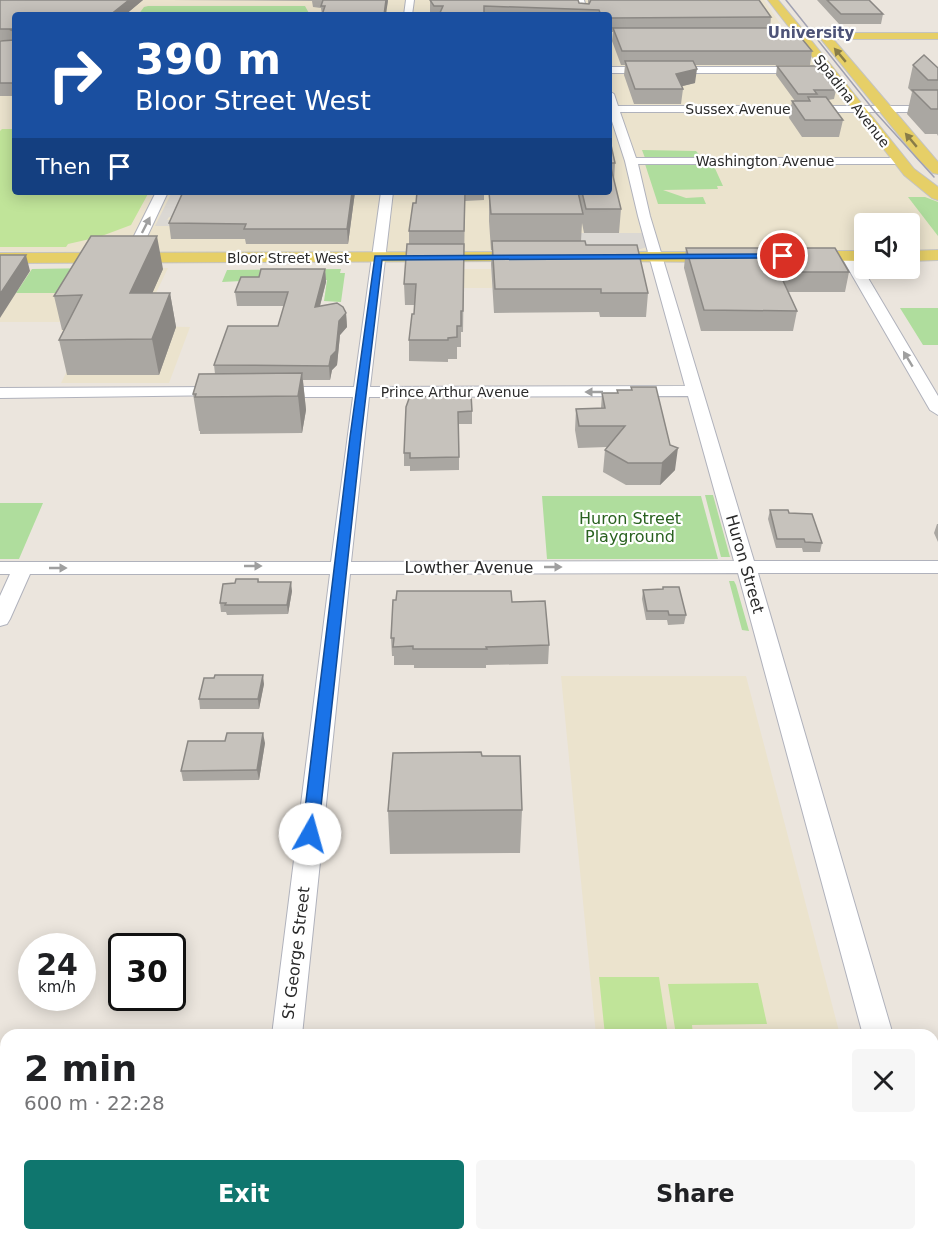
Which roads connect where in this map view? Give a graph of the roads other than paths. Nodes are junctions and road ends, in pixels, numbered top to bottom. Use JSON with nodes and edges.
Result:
{"nodes":[{"id":1,"x":773,"y":0,"type":"edge"},
{"id":2,"x":820,"y":31,"type":"junction"},
{"id":3,"x":797,"y":36,"type":"junction"},
{"id":4,"x":938,"y":36,"type":"edge"},
{"id":5,"x":612,"y":70,"type":"edge"},
{"id":6,"x":828,"y":70,"type":"junction"},
{"id":7,"x":859,"y":109,"type":"junction"},
{"id":8,"x":885,"y":109,"type":"junction"},
{"id":9,"x":938,"y":109,"type":"edge"},
{"id":10,"x":612,"y":110,"type":"edge"},
{"id":11,"x":612,"y":113,"type":"edge"},
{"id":12,"x":900,"y":161,"type":"junction"},
{"id":13,"x":631,"y":162,"type":"junction"},
{"id":14,"x":938,"y":170,"type":"edge"},
{"id":15,"x":935,"y":191,"type":"edge"},
{"id":16,"x":161,"y":195,"type":"edge"},
{"id":17,"x":387,"y":195,"type":"edge"},
{"id":18,"x":938,"y":255,"type":"edge"},
{"id":19,"x":789,"y":256,"type":"edge"},
{"id":20,"x":854,"y":256,"type":"edge"},
{"id":21,"x":920,"y":256,"type":"edge"},
{"id":22,"x":545,"y":257,"type":"edge"},
{"id":23,"x":591,"y":257,"type":"edge"},
{"id":24,"x":656,"y":257,"type":"junction"},
{"id":25,"x":741,"y":257,"type":"edge"},
{"id":26,"x":0,"y":258,"type":"edge"},
{"id":27,"x":130,"y":258,"type":"junction"},
{"id":28,"x":378,"y":258,"type":"junction"},
{"id":29,"x":868,"y":279,"type":"edge"},
{"id":30,"x":694,"y":391,"type":"junction"},
{"id":31,"x":237,"y":392,"type":"edge"},
{"id":32,"x":260,"y":392,"type":"edge"},
{"id":33,"x":361,"y":392,"type":"junction"},
{"id":34,"x":0,"y":393,"type":"edge"},
{"id":35,"x":938,"y":410,"type":"edge"},
{"id":36,"x":342,"y":567,"type":"junction"},
{"id":37,"x":746,"y":567,"type":"junction"},
{"id":38,"x":938,"y":567,"type":"edge"},
{"id":39,"x":0,"y":568,"type":"edge"},
{"id":40,"x":23,"y":568,"type":"junction"},
{"id":41,"x":0,"y":619,"type":"edge"},
{"id":42,"x":288,"y":1029,"type":"edge"},
{"id":43,"x":876,"y":1029,"type":"edge"}],
"edges":[{"from":1,"to":3,"type":"main road","name":"Spadina Avenue"},
{"from":2,"to":3,"type":"main road"},
{"from":2,"to":4,"type":"main road"},
{"from":8,"to":2,"type":"main road","name":"Spadina Avenue","one_way":true},
{"from":3,"to":6,"type":"main road","name":"Spadina Avenue"},
{"from":5,"to":6,"type":"street"},
{"from":6,"to":7,"type":"main road","name":"Spadina Avenue"},
{"from":7,"to":8,"type":"street","name":"Sussex Avenue"},
{"from":7,"to":10,"type":"street","name":"Sussex Avenue"},
{"from":7,"to":12,"type":"main road","name":"Spadina Avenue"},
{"from":8,"to":9,"type":"street","name":"Sussex Avenue"},
{"from":14,"to":8,"type":"main road","name":"Spadina Avenue","one_way":true},
{"from":11,"to":13,"type":"street","name":"Huron Street"},
{"from":12,"to":13,"type":"street","name":"Washington Avenue"},
{"from":12,"to":15,"type":"main road","name":"Spadina Avenue"},
{"from":13,"to":24,"type":"street","name":"Huron Street"},
{"from":27,"to":16,"type":"street","one_way":true},
{"from":17,"to":28,"type":"street","name":"St George Street"},
{"from":18,"to":21,"type":"main road"},
{"from":19,"to":20,"type":"main road"},
{"from":22,"to":28,"type":"main road","name":"Bloor Street West"},
{"from":23,"to":24,"type":"main road"},
{"from":24,"to":25,"type":"main road"},
{"from":24,"to":30,"type":"street","name":"Huron Street"},
{"from":26,"to":27,"type":"main road","name":"Bloor Street West"},
{"from":27,"to":28,"type":"main road","name":"Bloor Street West"},
{"from":28,"to":33,"type":"street","name":"St George Street"},
{"from":35,"to":29,"type":"street","one_way":true},
{"from":30,"to":33,"type":"street","name":"Prince Arthur Avenue","one_way":true},
{"from":30,"to":37,"type":"street","name":"Huron Street"},
{"from":31,"to":34,"type":"street"},
{"from":32,"to":33,"type":"street","name":"Prince Arthur Avenue"},
{"from":33,"to":36,"type":"street","name":"St George Street"},
{"from":36,"to":37,"type":"street","name":"Lowther Avenue","one_way":true},
{"from":40,"to":36,"type":"street","name":"Lowther Avenue","one_way":true},
{"from":36,"to":42,"type":"street","name":"St George Street"},
{"from":37,"to":38,"type":"street","name":"Lowther Avenue"},
{"from":37,"to":43,"type":"street","name":"Huron Street"},
{"from":39,"to":40,"type":"street","name":"Lowther Avenue"},
{"from":40,"to":41,"type":"street"}]}
